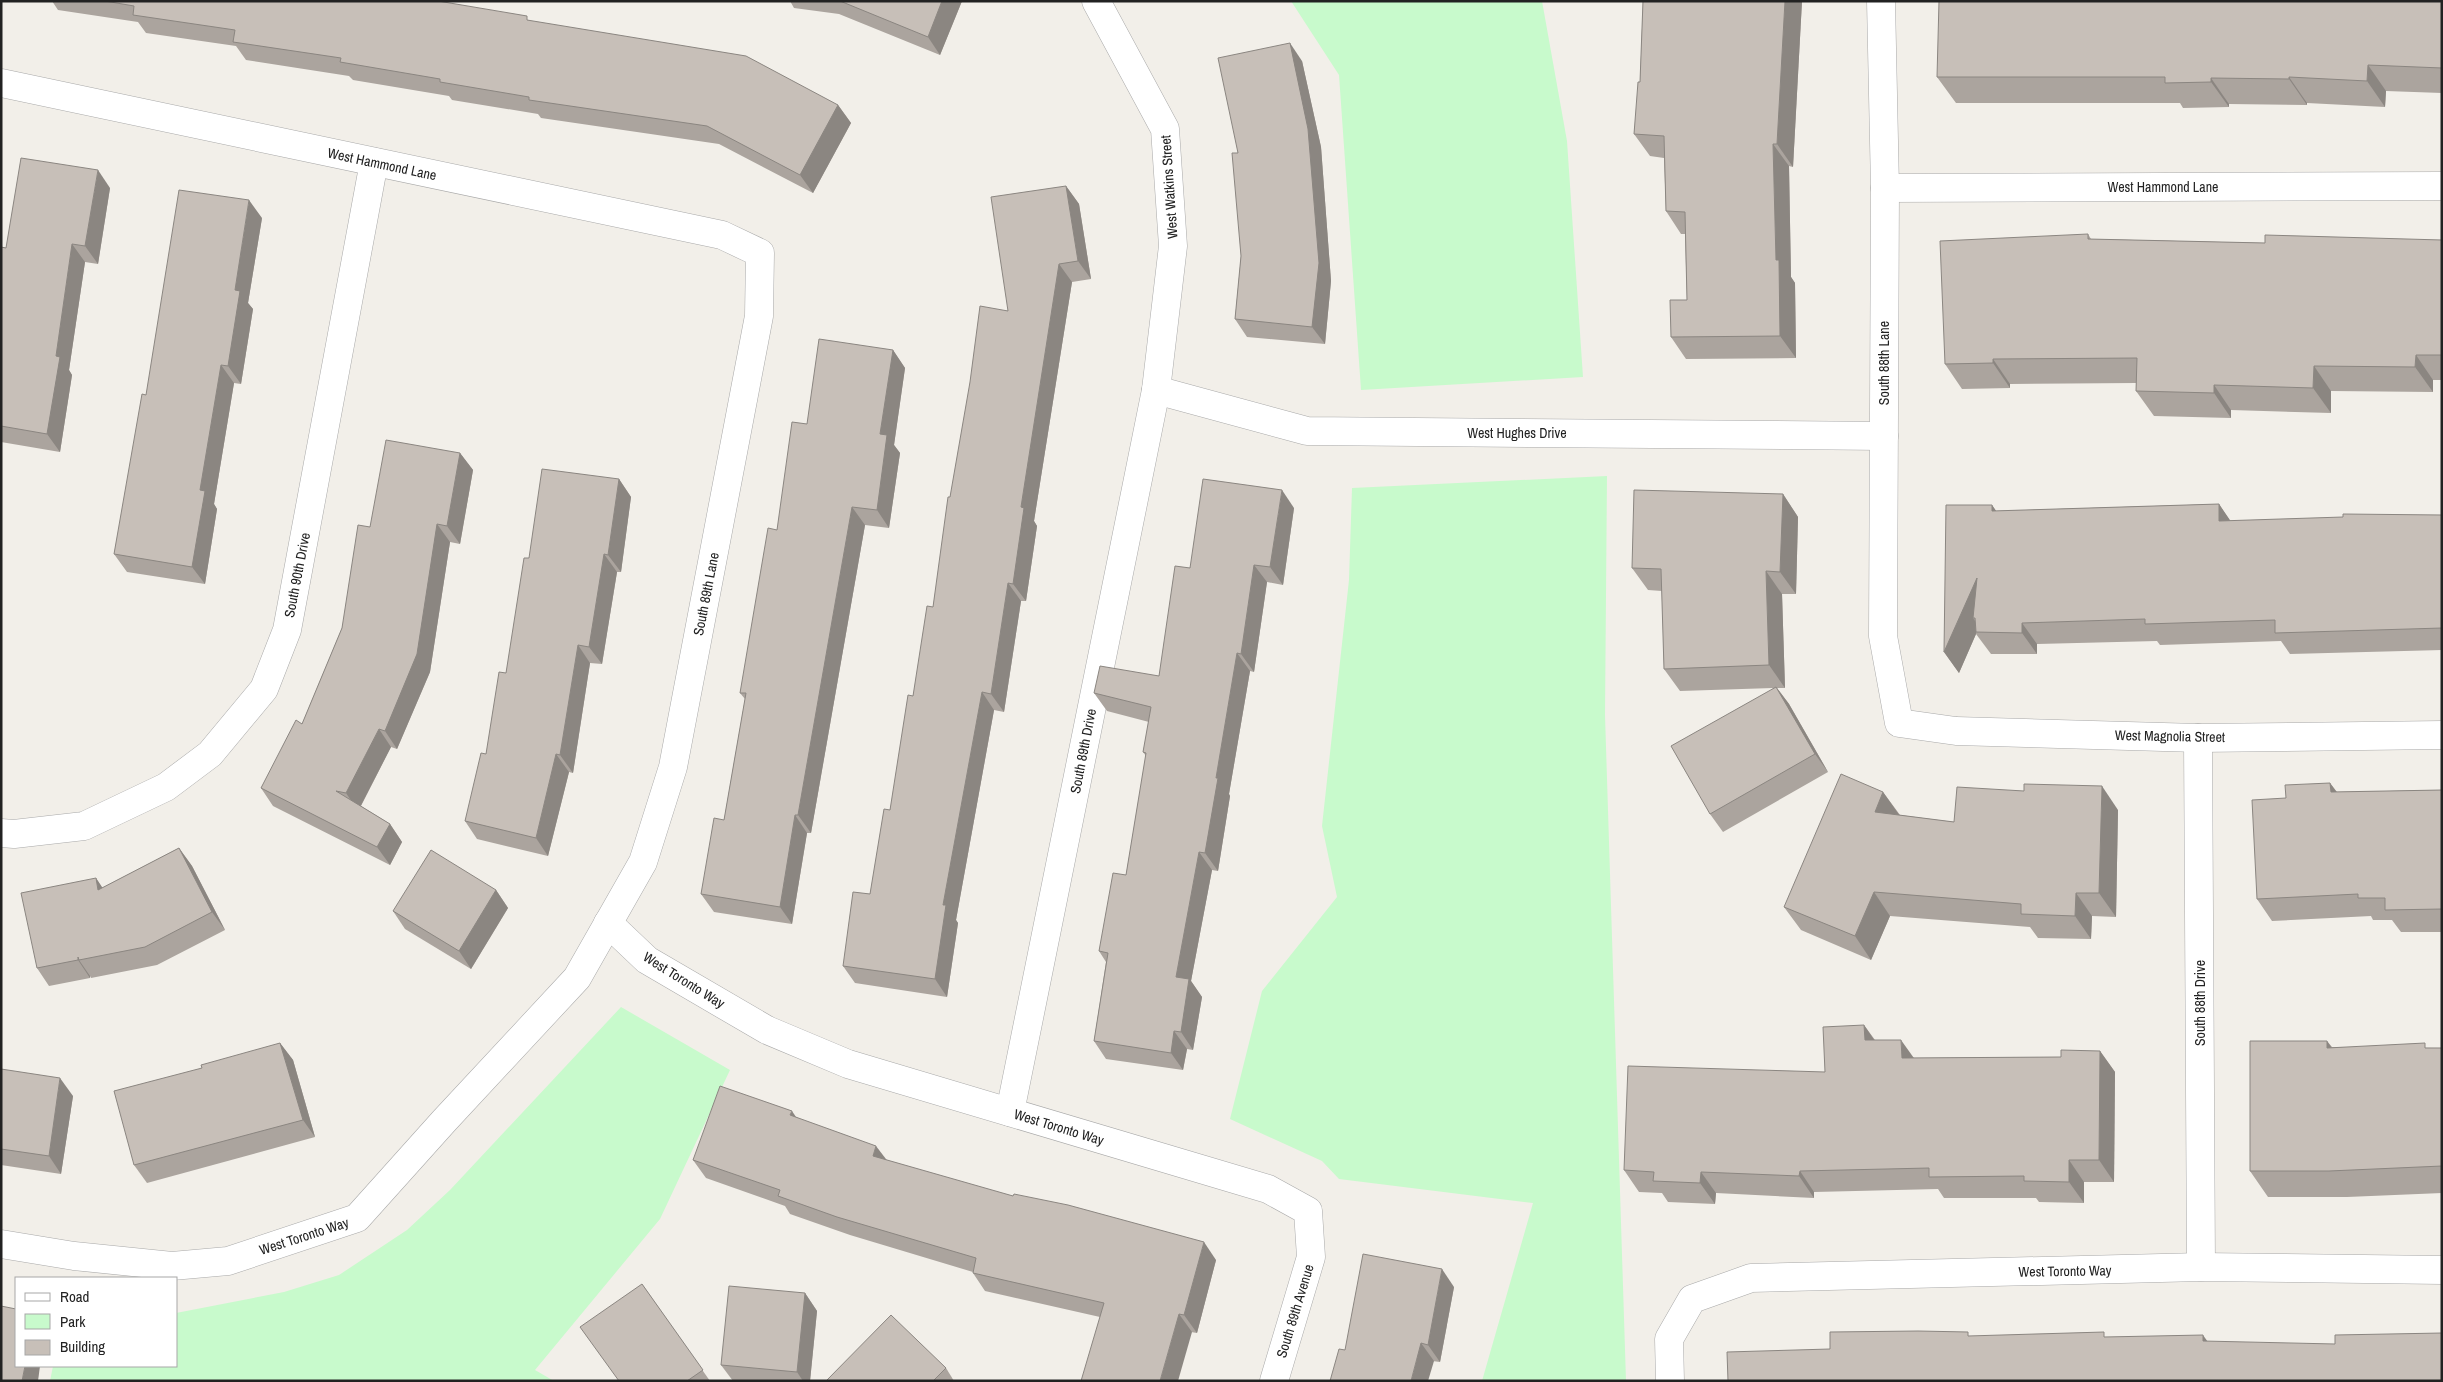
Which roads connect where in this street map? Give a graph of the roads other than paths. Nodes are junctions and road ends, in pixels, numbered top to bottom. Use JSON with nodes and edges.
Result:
{"nodes":[{"id":1,"x":1096,"y":1,"type":"edge"},
{"id":2,"x":1881,"y":1,"type":"edge"},
{"id":3,"x":1,"y":83,"type":"edge"},
{"id":4,"x":374,"y":162,"type":"junction"},
{"id":5,"x":2442,"y":186,"type":"edge"},
{"id":6,"x":1885,"y":188,"type":"junction"},
{"id":7,"x":760,"y":254,"type":"joint"},
{"id":8,"x":1156,"y":390,"type":"junction"},
{"id":9,"x":1884,"y":436,"type":"junction"},
{"id":10,"x":1899,"y":723,"type":"joint"},
{"id":11,"x":2442,"y":735,"type":"edge"},
{"id":12,"x":2198,"y":738,"type":"junction"},
{"id":13,"x":7,"y":833,"type":"edge"},
{"id":14,"x":608,"y":923,"type":"junction"},
{"id":15,"x":1010,"y":1112,"type":"junction"},
{"id":16,"x":1308,"y":1211,"type":"joint"},
{"id":17,"x":1,"y":1244,"type":"edge"},
{"id":18,"x":2201,"y":1267,"type":"junction"},
{"id":19,"x":2442,"y":1270,"type":"edge"},
{"id":20,"x":1274,"y":1381,"type":"edge"},
{"id":21,"x":1670,"y":1381,"type":"edge"}],
"edges":[{"from":1,"to":8,"type":"street","name":"West Watkins Street"},
{"from":2,"to":6,"type":"street","name":"South 88th Lane"},
{"from":3,"to":4,"type":"street","name":"West Hammond Lane"},
{"from":4,"to":7,"type":"street","name":"West Hammond Lane"},
{"from":4,"to":13,"type":"street","name":"South 90th Drive"},
{"from":5,"to":6,"type":"street","name":"West Hammond Lane"},
{"from":6,"to":9,"type":"street","name":"South 88th Lane"},
{"from":7,"to":14,"type":"street","name":"South 89th Lane"},
{"from":8,"to":9,"type":"street","name":"West Hughes Drive"},
{"from":8,"to":15,"type":"street","name":"South 89th Drive"},
{"from":9,"to":10,"type":"street","name":"South 88th Lane"},
{"from":10,"to":12,"type":"street","name":"West Magnolia Street"},
{"from":11,"to":12,"type":"street","name":"West Magnolia Street"},
{"from":12,"to":18,"type":"street","name":"South 88th Drive"},
{"from":14,"to":15,"type":"street","name":"West Toronto Way"},
{"from":14,"to":17,"type":"street","name":"West Toronto Way"},
{"from":15,"to":16,"type":"street","name":"West Toronto Way"},
{"from":16,"to":20,"type":"street","name":"South 89th Avenue"},
{"from":18,"to":19,"type":"street","name":"West Toronto Way"},
{"from":18,"to":21,"type":"street","name":"West Toronto Way"}]}
